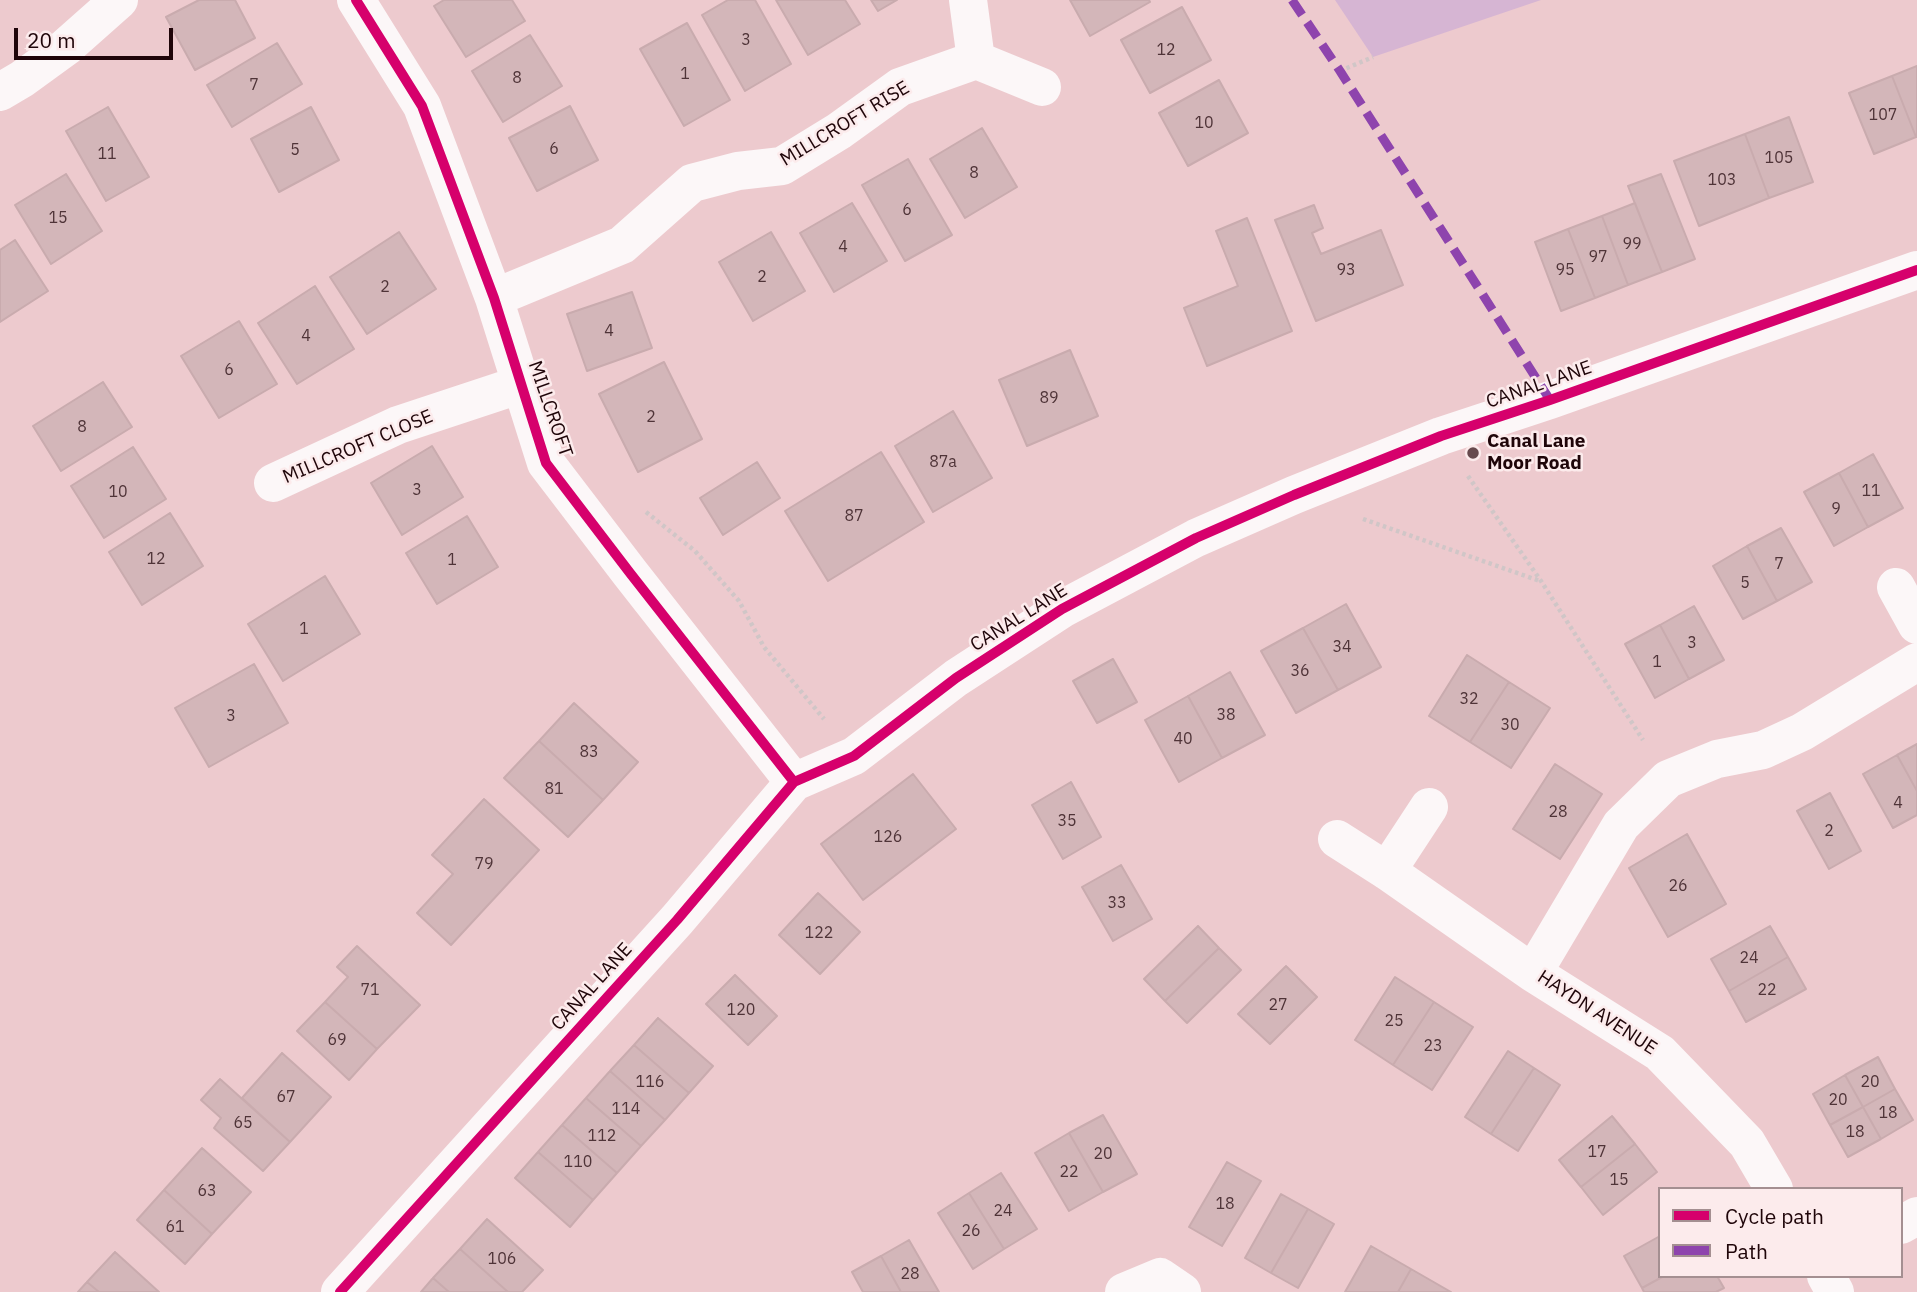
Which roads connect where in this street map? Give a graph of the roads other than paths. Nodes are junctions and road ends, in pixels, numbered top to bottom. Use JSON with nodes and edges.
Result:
{"nodes":[{"id":1,"x":119,"y":0,"type":"edge"},
{"id":2,"x":356,"y":0,"type":"edge"},
{"id":3,"x":968,"y":0,"type":"edge"},
{"id":4,"x":976,"y":60,"type":"junction"},
{"id":5,"x":1042,"y":87,"type":"dead end"},
{"id":6,"x":0,"y":92,"type":"edge"},
{"id":7,"x":1917,"y":270,"type":"edge"},
{"id":8,"x":494,"y":298,"type":"junction"},
{"id":9,"x":522,"y":384,"type":"junction"},
{"id":10,"x":273,"y":483,"type":"dead end"},
{"id":11,"x":1896,"y":587,"type":"dead end"},
{"id":12,"x":1917,"y":625,"type":"edge"},
{"id":13,"x":1917,"y":662,"type":"edge"},
{"id":14,"x":794,"y":782,"type":"junction"},
{"id":15,"x":1429,"y":807,"type":"dead end"},
{"id":16,"x":1337,"y":839,"type":"dead end"},
{"id":17,"x":1387,"y":871,"type":"junction"},
{"id":18,"x":1533,"y":972,"type":"junction"},
{"id":19,"x":1773,"y":1187,"type":"edge"},
{"id":20,"x":340,"y":1292,"type":"edge"},
{"id":21,"x":1124,"y":1292,"type":"edge"},
{"id":22,"x":1182,"y":1292,"type":"edge"}],
"edges":[{"from":1,"to":6,"type":"street"},
{"from":2,"to":8,"type":"street","name":"MILLCROFT"},
{"from":3,"to":4,"type":"street"},
{"from":4,"to":5,"type":"street"},
{"from":4,"to":8,"type":"street","name":"MILLCROFT RISE"},
{"from":7,"to":14,"type":"street","name":"CANAL LANE"},
{"from":8,"to":9,"type":"street","name":"MILLCROFT"},
{"from":9,"to":10,"type":"street","name":"MILLCROFT CLOSE"},
{"from":9,"to":14,"type":"street","name":"MILLCROFT"},
{"from":11,"to":12,"type":"street"},
{"from":13,"to":18,"type":"street"},
{"from":14,"to":20,"type":"street","name":"CANAL LANE"},
{"from":15,"to":17,"type":"street"},
{"from":16,"to":17,"type":"street","name":"HAYDN AVENUE"},
{"from":17,"to":18,"type":"street","name":"HAYDN AVENUE"},
{"from":18,"to":19,"type":"street","name":"HAYDN AVENUE"},
{"from":21,"to":22,"type":"street"}]}
